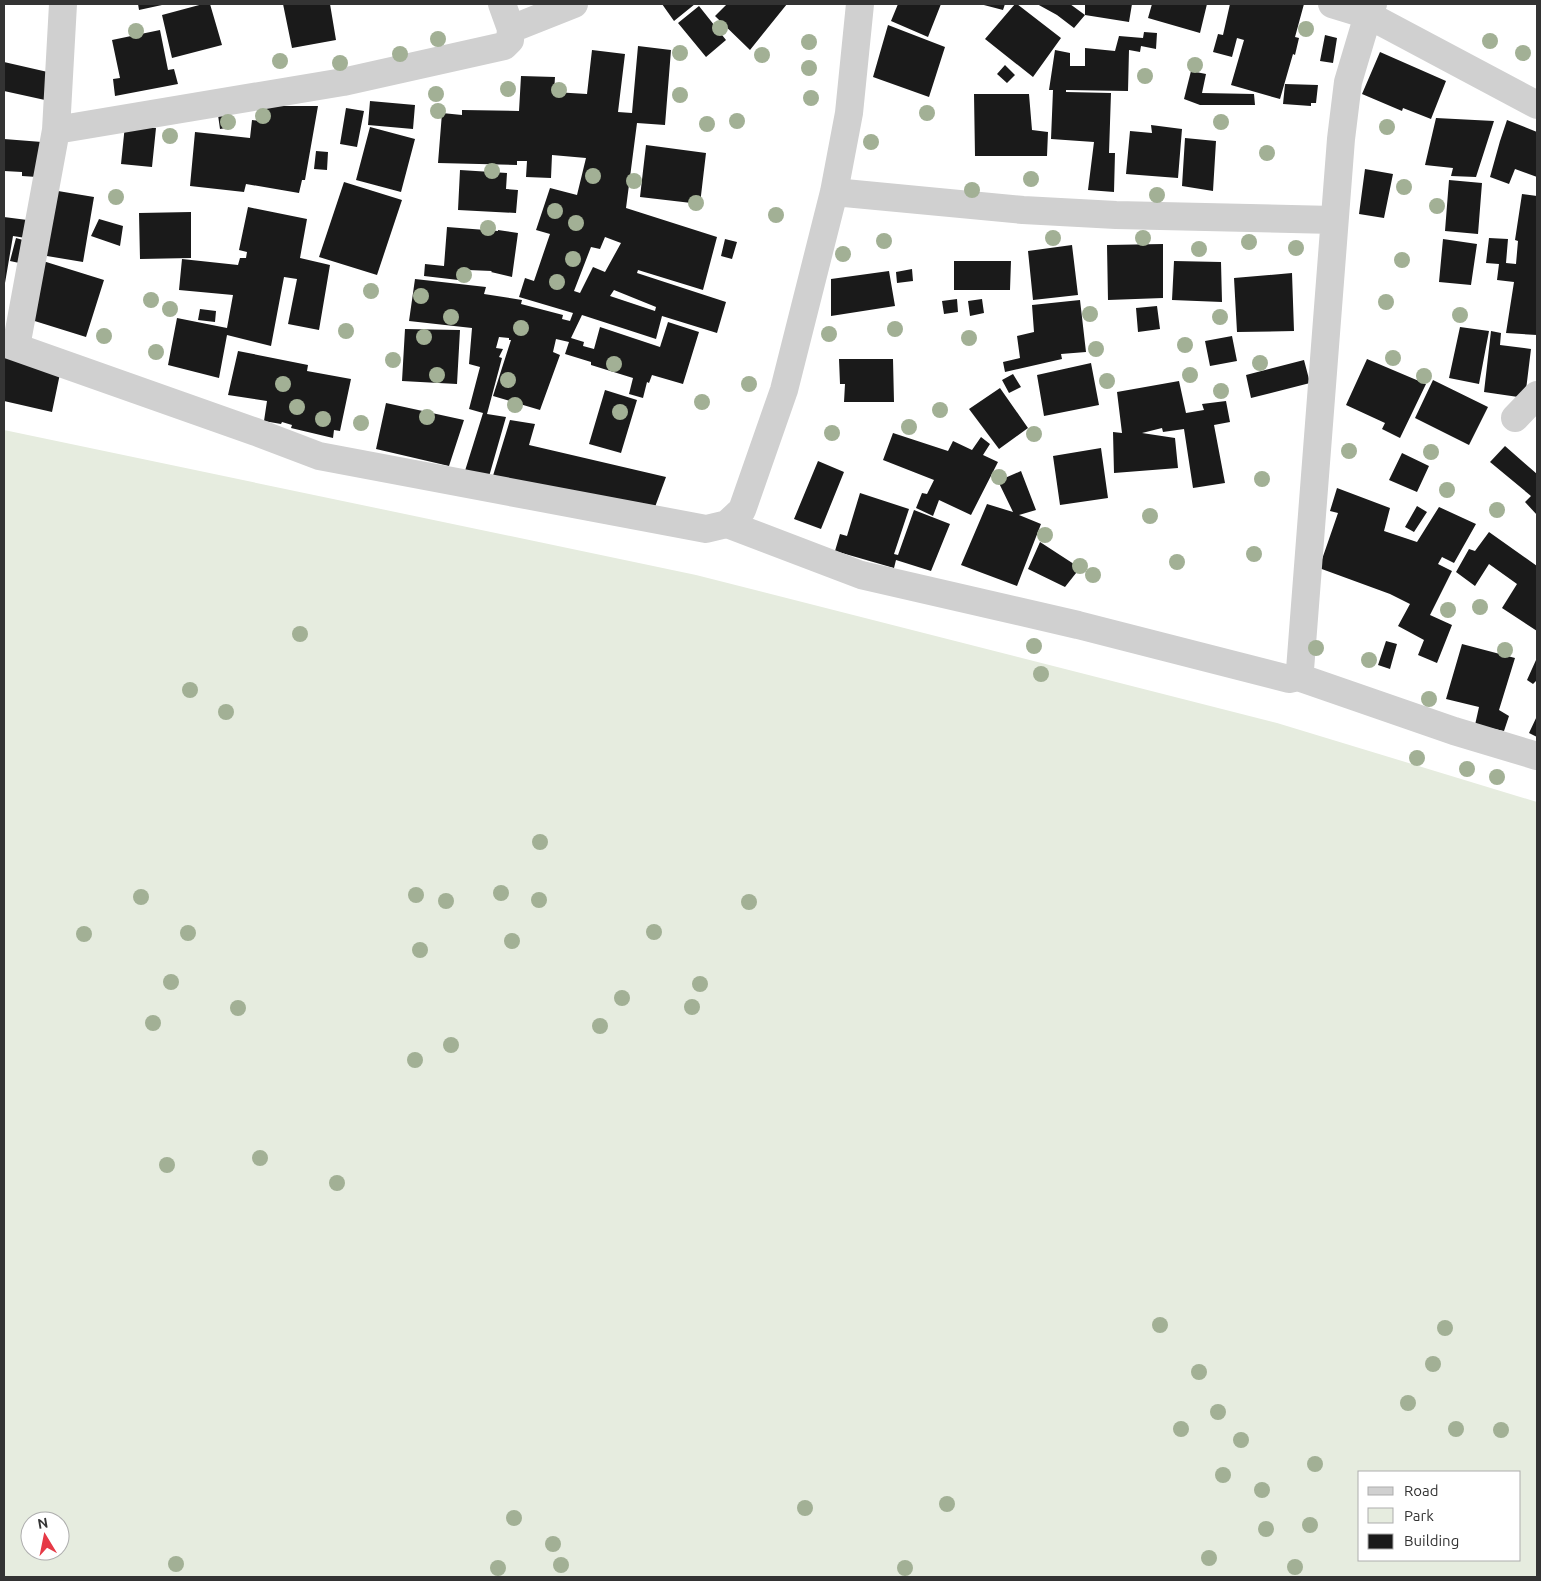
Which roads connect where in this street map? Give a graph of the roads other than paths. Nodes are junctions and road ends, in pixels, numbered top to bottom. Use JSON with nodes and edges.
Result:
{"nodes":[{"id":1,"x":63,"y":4,"type":"edge"},
{"id":2,"x":502,"y":4,"type":"edge"},
{"id":3,"x":574,"y":4,"type":"edge"},
{"id":4,"x":860,"y":4,"type":"edge"},
{"id":5,"x":1332,"y":4,"type":"edge"},
{"id":6,"x":1371,"y":9,"type":"edge"},
{"id":7,"x":511,"y":29,"type":"junction"},
{"id":8,"x":1537,"y":105,"type":"edge"},
{"id":9,"x":56,"y":130,"type":"junction"},
{"id":10,"x":834,"y":192,"type":"junction"},
{"id":11,"x":1334,"y":220,"type":"junction"},
{"id":12,"x":10,"y":345,"type":"edge"},
{"id":13,"x":1537,"y":395,"type":"edge"},
{"id":14,"x":1515,"y":418,"type":"dead end"},
{"id":15,"x":727,"y":524,"type":"junction"},
{"id":16,"x":1298,"y":677,"type":"junction"},
{"id":17,"x":1537,"y":756,"type":"edge"}],
"edges":[{"from":1,"to":9,"type":"street"},
{"from":2,"to":7,"type":"street"},
{"from":3,"to":7,"type":"street"},
{"from":4,"to":10,"type":"street"},
{"from":5,"to":6,"type":"street"},
{"from":6,"to":8,"type":"street"},
{"from":6,"to":11,"type":"street"},
{"from":7,"to":9,"type":"street"},
{"from":9,"to":12,"type":"street"},
{"from":10,"to":11,"type":"street"},
{"from":10,"to":15,"type":"street"},
{"from":11,"to":16,"type":"street"},
{"from":12,"to":15,"type":"street"},
{"from":13,"to":14,"type":"street"},
{"from":15,"to":16,"type":"street"},
{"from":16,"to":17,"type":"street"}]}
